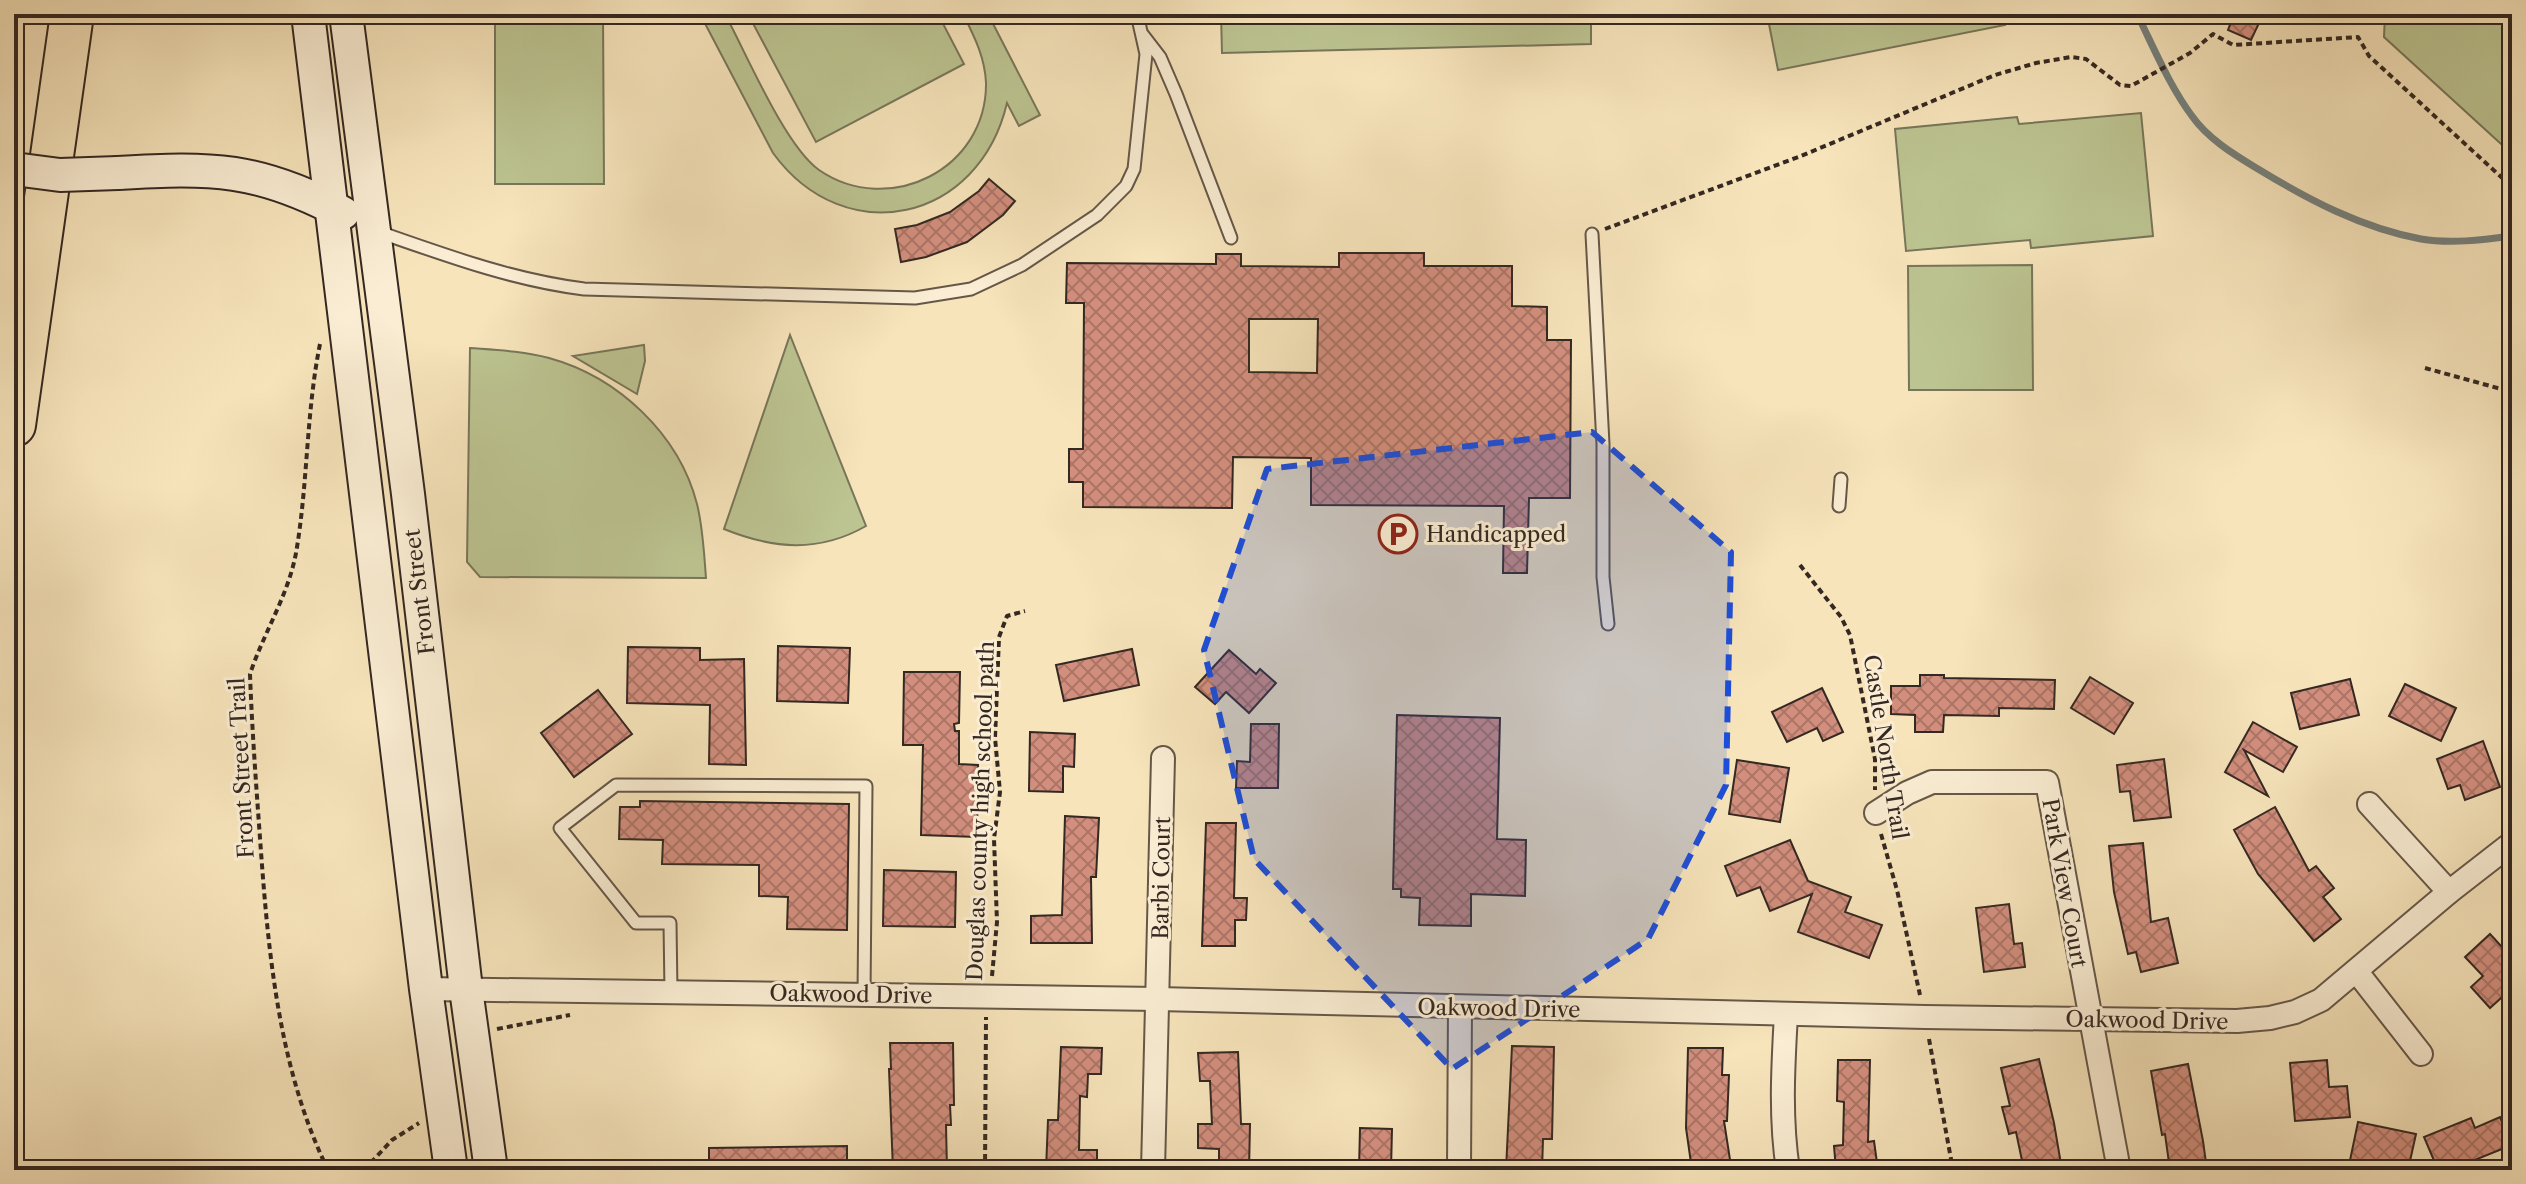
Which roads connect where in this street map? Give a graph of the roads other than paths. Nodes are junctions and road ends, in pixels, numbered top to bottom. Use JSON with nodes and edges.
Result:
{"nodes":[{"id":1,"x":72,"y":14,"type":"edge"},
{"id":2,"x":308,"y":14,"type":"edge"},
{"id":3,"x":346,"y":14,"type":"edge"},
{"id":4,"x":1137,"y":14,"type":"edge"},
{"id":5,"x":1141,"y":31,"type":"junction"},
{"id":6,"x":14,"y":169,"type":"edge"},
{"id":7,"x":330,"y":207,"type":"junction"},
{"id":8,"x":374,"y":230,"type":"junction"},
{"id":9,"x":1592,"y":234,"type":"road end"},
{"id":10,"x":1231,"y":238,"type":"dead end"},
{"id":11,"x":14,"y":425,"type":"edge"},
{"id":12,"x":1841,"y":479,"type":"dead end"},
{"id":13,"x":1839,"y":506,"type":"dead end"},
{"id":14,"x":1608,"y":624,"type":"dead end"},
{"id":15,"x":1163,"y":758,"type":"dead end"},
{"id":16,"x":2369,"y":804,"type":"dead end"},
{"id":17,"x":1876,"y":813,"type":"road end"},
{"id":18,"x":2512,"y":843,"type":"edge"},
{"id":19,"x":2449,"y":892,"type":"junction"},
{"id":20,"x":2357,"y":972,"type":"junction"},
{"id":21,"x":426,"y":989,"type":"junction"},
{"id":22,"x":466,"y":989,"type":"junction"},
{"id":23,"x":671,"y":992,"type":"junction"},
{"id":24,"x":864,"y":994,"type":"junction"},
{"id":25,"x":1158,"y":999,"type":"junction"},
{"id":26,"x":1460,"y":1007,"type":"junction"},
{"id":27,"x":1786,"y":1014,"type":"junction"},
{"id":28,"x":2090,"y":1019,"type":"junction"},
{"id":29,"x":2421,"y":1054,"type":"dead end"},
{"id":30,"x":451,"y":1170,"type":"edge"},
{"id":31,"x":491,"y":1170,"type":"edge"},
{"id":32,"x":1153,"y":1170,"type":"edge"},
{"id":33,"x":1459,"y":1170,"type":"edge"},
{"id":34,"x":1788,"y":1170,"type":"edge"},
{"id":35,"x":2119,"y":1170,"type":"edge"}],
"edges":[{"from":1,"to":11,"type":"highway"},
{"from":2,"to":7,"type":"main road","name":"Front Street"},
{"from":3,"to":8,"type":"main road","name":"Front Street"},
{"from":4,"to":5,"type":"lane"},
{"from":5,"to":8,"type":"lane"},
{"from":5,"to":10,"type":"lane"},
{"from":6,"to":7,"type":"main road","bridge":true},
{"from":7,"to":8,"type":"main road"},
{"from":7,"to":21,"type":"main road","name":"Front Street"},
{"from":8,"to":22,"type":"main road","name":"Front Street"},
{"from":9,"to":14,"type":"lane"},
{"from":12,"to":13,"type":"lane"},
{"from":15,"to":25,"type":"street","name":"Barbi Court"},
{"from":16,"to":19,"type":"street"},
{"from":17,"to":28,"type":"street","name":"Park View Court"},
{"from":18,"to":19,"type":"street","name":"Oakwood Drive"},
{"from":19,"to":20,"type":"street","name":"Oakwood Drive"},
{"from":20,"to":28,"type":"street","name":"Oakwood Drive"},
{"from":20,"to":29,"type":"street"},
{"from":21,"to":22,"type":"street","name":"Oakwood Drive"},
{"from":21,"to":30,"type":"main road","name":"Front Street"},
{"from":22,"to":23,"type":"street","name":"Oakwood Drive"},
{"from":22,"to":31,"type":"main road","name":"Front Street"},
{"from":23,"to":24,"type":"street","name":"Oakwood Drive"},
{"from":23,"to":24,"type":"lane"},
{"from":24,"to":25,"type":"street","name":"Oakwood Drive"},
{"from":25,"to":26,"type":"street","name":"Oakwood Drive"},
{"from":25,"to":32,"type":"street","name":"Barbi Court"},
{"from":26,"to":27,"type":"street","name":"Oakwood Drive"},
{"from":26,"to":33,"type":"street"},
{"from":27,"to":28,"type":"street","name":"Oakwood Drive"},
{"from":27,"to":34,"type":"street"},
{"from":28,"to":35,"type":"street"}]}
